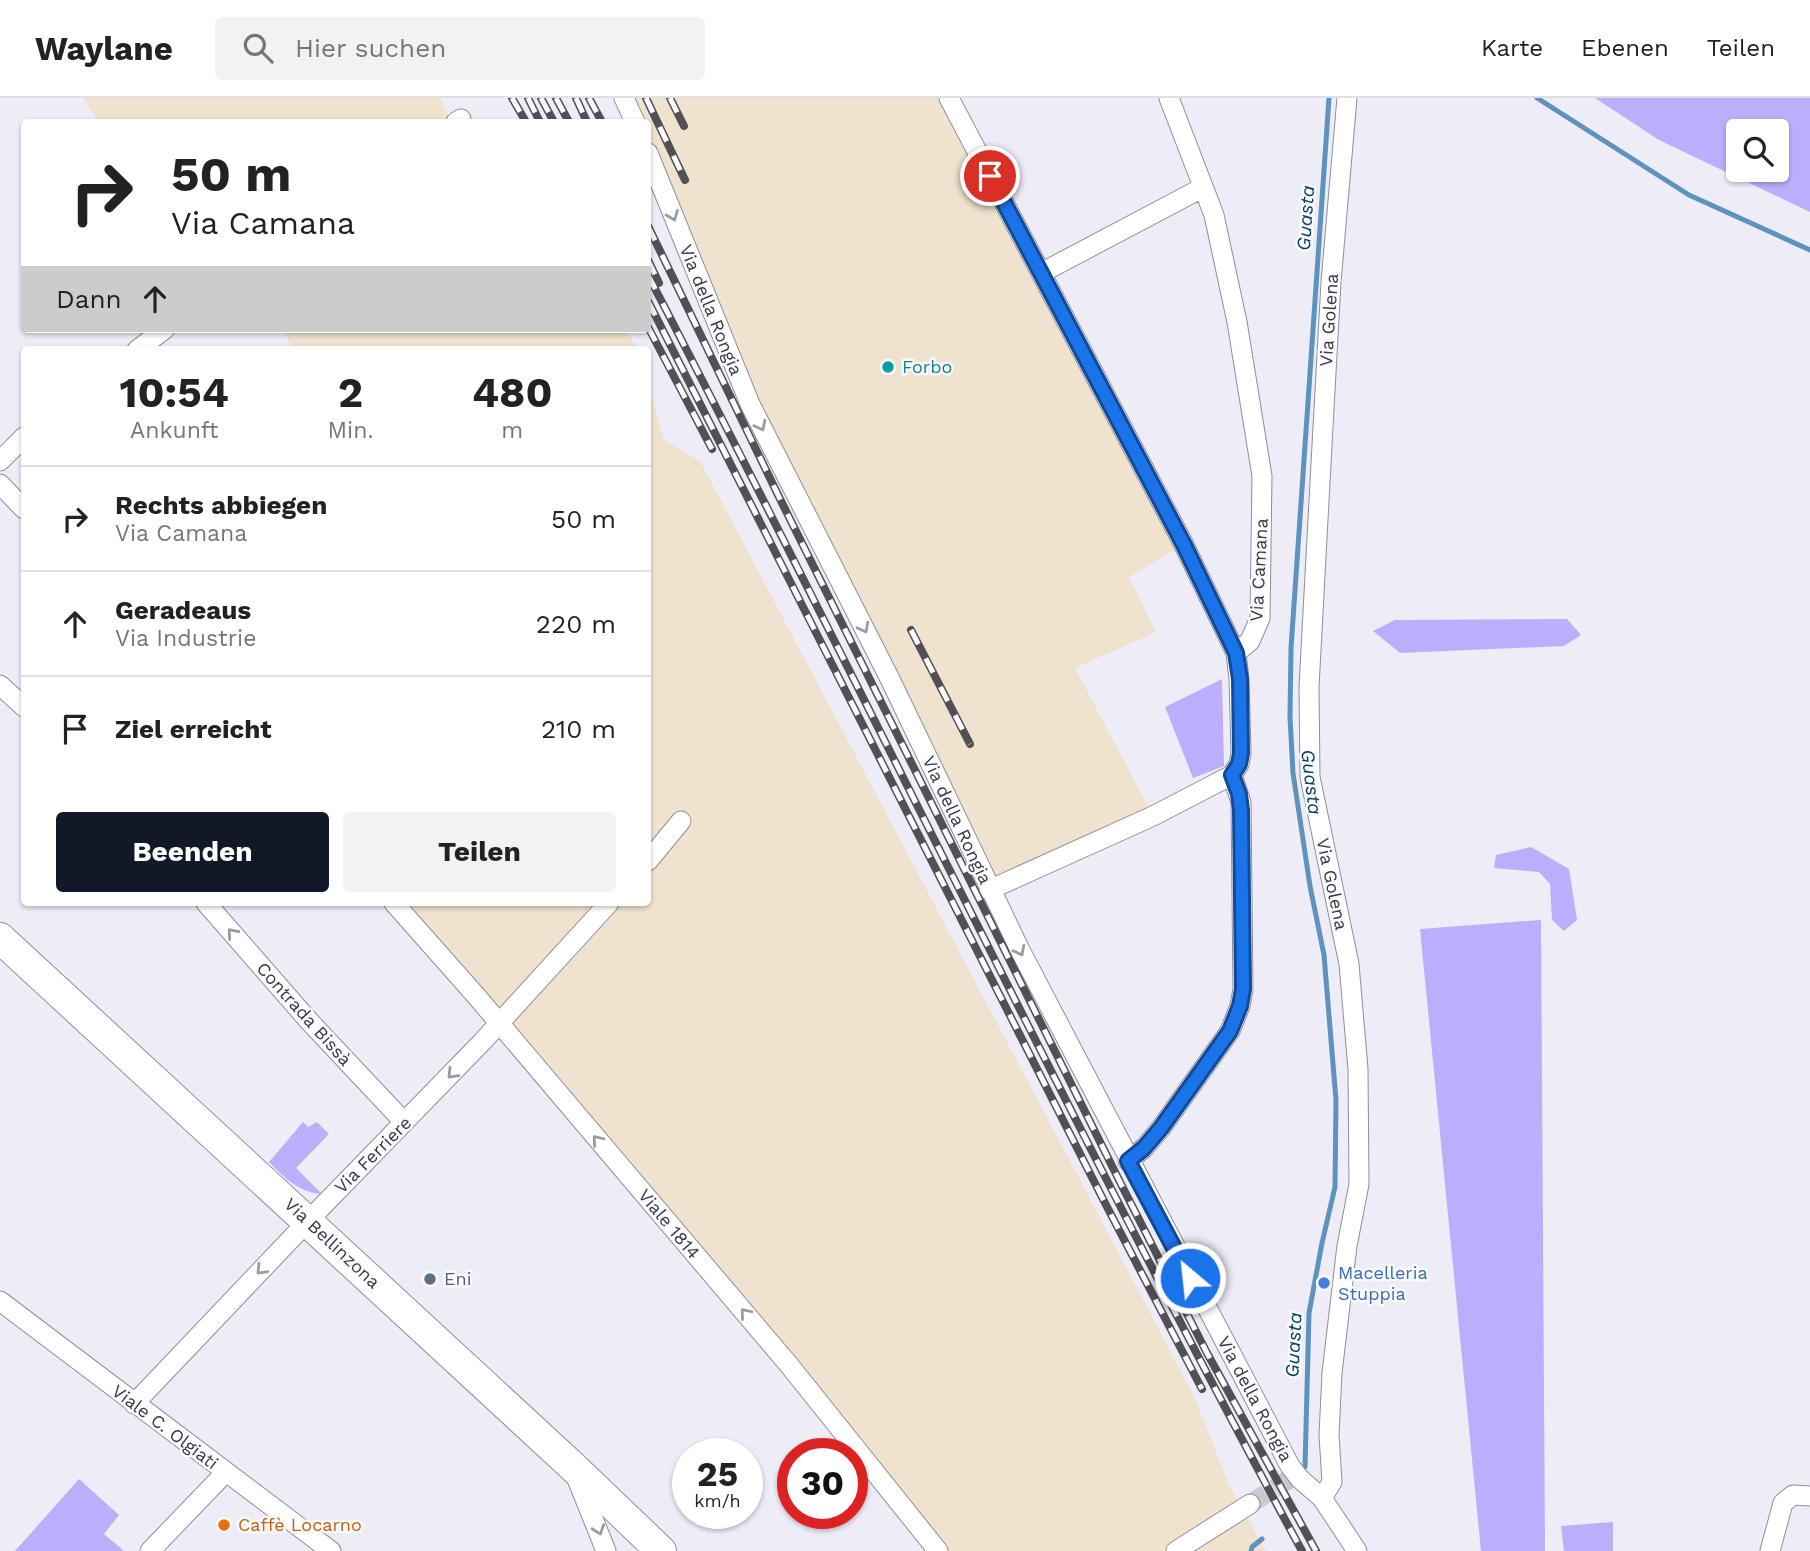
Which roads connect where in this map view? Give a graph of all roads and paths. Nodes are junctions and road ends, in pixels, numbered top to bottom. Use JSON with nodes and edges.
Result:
{"nodes":[{"id":1,"x":624,"y":98,"type":"edge"},
{"id":2,"x":949,"y":98,"type":"edge"},
{"id":3,"x":1169,"y":98,"type":"edge"},
{"id":4,"x":1347,"y":98,"type":"edge"},
{"id":5,"x":634,"y":119,"type":"edge"},
{"id":6,"x":651,"y":160,"type":"edge"},
{"id":7,"x":1202,"y":187,"type":"junction"},
{"id":8,"x":1041,"y":273,"type":"junction"},
{"id":9,"x":160,"y":333,"type":"edge"},
{"id":10,"x":142,"y":346,"type":"edge"},
{"id":11,"x":21,"y":440,"type":"edge"},
{"id":12,"x":0,"y":461,"type":"edge"},
{"id":13,"x":0,"y":484,"type":"edge"},
{"id":14,"x":21,"y":506,"type":"edge"},
{"id":15,"x":1236,"y":653,"type":"junction"},
{"id":16,"x":0,"y":685,"type":"edge"},
{"id":17,"x":21,"y":704,"type":"edge"},
{"id":18,"x":1232,"y":775,"type":"junction"},
{"id":19,"x":681,"y":821,"type":"dead end"},
{"id":20,"x":651,"y":856,"type":"edge"},
{"id":21,"x":989,"y":890,"type":"junction"},
{"id":22,"x":209,"y":906,"type":"edge"},
{"id":23,"x":397,"y":906,"type":"edge"},
{"id":24,"x":606,"y":906,"type":"edge"},
{"id":25,"x":0,"y":938,"type":"edge"},
{"id":26,"x":499,"y":1024,"type":"junction"},
{"id":27,"x":404,"y":1122,"type":"junction"},
{"id":28,"x":1128,"y":1161,"type":"junction"},
{"id":29,"x":308,"y":1221,"type":"junction"},
{"id":30,"x":0,"y":1301,"type":"edge"},
{"id":31,"x":134,"y":1405,"type":"junction"},
{"id":32,"x":571,"y":1465,"type":"junction"},
{"id":33,"x":226,"y":1472,"type":"junction"},
{"id":34,"x":1810,"y":1496,"type":"edge"},
{"id":35,"x":1322,"y":1498,"type":"junction"},
{"id":36,"x":1250,"y":1504,"type":"tunnel mouth"},
{"id":37,"x":150,"y":1551,"type":"edge"},
{"id":38,"x":331,"y":1551,"type":"edge"},
{"id":39,"x":606,"y":1551,"type":"edge"},
{"id":40,"x":661,"y":1551,"type":"edge"},
{"id":41,"x":938,"y":1551,"type":"edge"},
{"id":42,"x":1176,"y":1551,"type":"edge"},
{"id":43,"x":1357,"y":1551,"type":"edge"},
{"id":44,"x":1770,"y":1551,"type":"edge"}],
"edges":[{"from":1,"to":5,"type":"street"},
{"from":2,"to":8,"type":"street"},
{"from":3,"to":7,"type":"street","name":"Via Camana"},
{"from":4,"to":35,"type":"street","name":"Via Golena"},
{"from":6,"to":21,"type":"street","name":"Via della Rongia","one_way":true},
{"from":7,"to":8,"type":"street"},
{"from":7,"to":15,"type":"street","name":"Via Camana"},
{"from":8,"to":15,"type":"street"},
{"from":9,"to":10,"type":"street"},
{"from":11,"to":12,"type":"street"},
{"from":13,"to":14,"type":"street"},
{"from":15,"to":18,"type":"street"},
{"from":16,"to":17,"type":"street"},
{"from":18,"to":21,"type":"street"},
{"from":18,"to":28,"type":"street"},
{"from":19,"to":20,"type":"street"},
{"from":21,"to":28,"type":"street","name":"Via della Rongia","one_way":true},
{"from":27,"to":22,"type":"street","name":"Contrada Bissà","one_way":true},
{"from":23,"to":26,"type":"street","name":"Viale 1814"},
{"from":24,"to":26,"type":"street","name":"Via Ferriere"},
{"from":25,"to":29,"type":"main road","name":"Via Bellinzona"},
{"from":26,"to":27,"type":"street","name":"Via Ferriere","one_way":true},
{"from":41,"to":26,"type":"street","name":"Viale 1814","one_way":true},
{"from":27,"to":29,"type":"street","name":"Via Ferriere"},
{"from":28,"to":35,"type":"street","name":"Via della Rongia"},
{"from":29,"to":31,"type":"street","name":"Via Ferriere","one_way":true},
{"from":29,"to":32,"type":"main road","name":"Via Bellinzona"},
{"from":30,"to":31,"type":"street","name":"Viale C. Olgiati"},
{"from":31,"to":33,"type":"street","name":"Viale C. Olgiati"},
{"from":32,"to":39,"type":"street","one_way":true},
{"from":32,"to":40,"type":"main road","name":"Via Bellinzona"},
{"from":33,"to":37,"type":"street"},
{"from":33,"to":38,"type":"street","name":"Viale C. Olgiati"},
{"from":34,"to":44,"type":"street"},
{"from":35,"to":43,"type":"street","name":"Via della Rongia"},
{"from":36,"to":42,"type":"street"}]}
